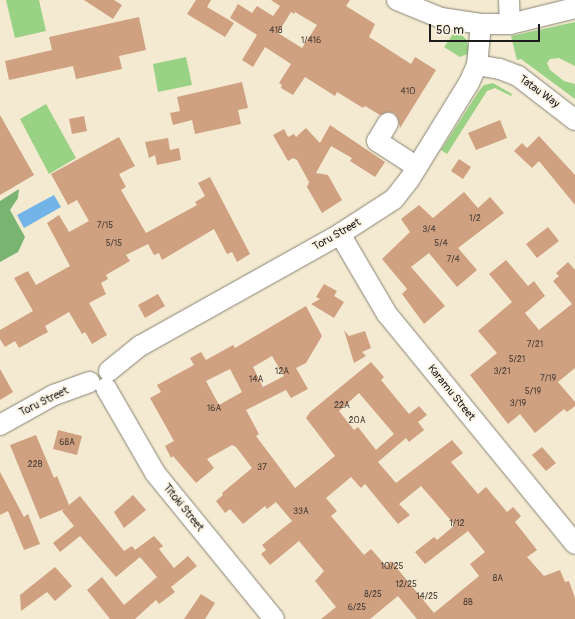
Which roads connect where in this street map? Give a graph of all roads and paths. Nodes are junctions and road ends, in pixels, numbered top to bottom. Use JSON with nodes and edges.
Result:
{"nodes":[{"id":1,"x":397,"y":0,"type":"edge"},
{"id":2,"x":509,"y":0,"type":"edge"},
{"id":3,"x":575,"y":8,"type":"edge"},
{"id":4,"x":481,"y":24,"type":"junction"},
{"id":5,"x":510,"y":24,"type":"junction"},
{"id":6,"x":476,"y":65,"type":"junction"},
{"id":7,"x":575,"y":120,"type":"edge"},
{"id":8,"x":388,"y":123,"type":"dead end"},
{"id":9,"x":418,"y":167,"type":"junction"},
{"id":10,"x":340,"y":234,"type":"junction"},
{"id":11,"x":102,"y":380,"type":"junction"},
{"id":12,"x":0,"y":425,"type":"edge"},
{"id":13,"x":575,"y":544,"type":"edge"},
{"id":14,"x":274,"y":619,"type":"edge"}],
"edges":[{"from":1,"to":4,"type":"street"},
{"from":2,"to":5,"type":"street"},
{"from":3,"to":5,"type":"street"},
{"from":4,"to":5,"type":"street"},
{"from":4,"to":6,"type":"street","name":"Toru Street"},
{"from":6,"to":7,"type":"street","name":"Tatau Way"},
{"from":6,"to":9,"type":"street","name":"Toru Street"},
{"from":8,"to":9,"type":"street"},
{"from":9,"to":10,"type":"street","name":"Toru Street"},
{"from":10,"to":11,"type":"street","name":"Toru Street"},
{"from":10,"to":13,"type":"street","name":"Karamu Street"},
{"from":11,"to":12,"type":"street","name":"Toru Street"},
{"from":11,"to":14,"type":"street","name":"Titoki Street"}]}
